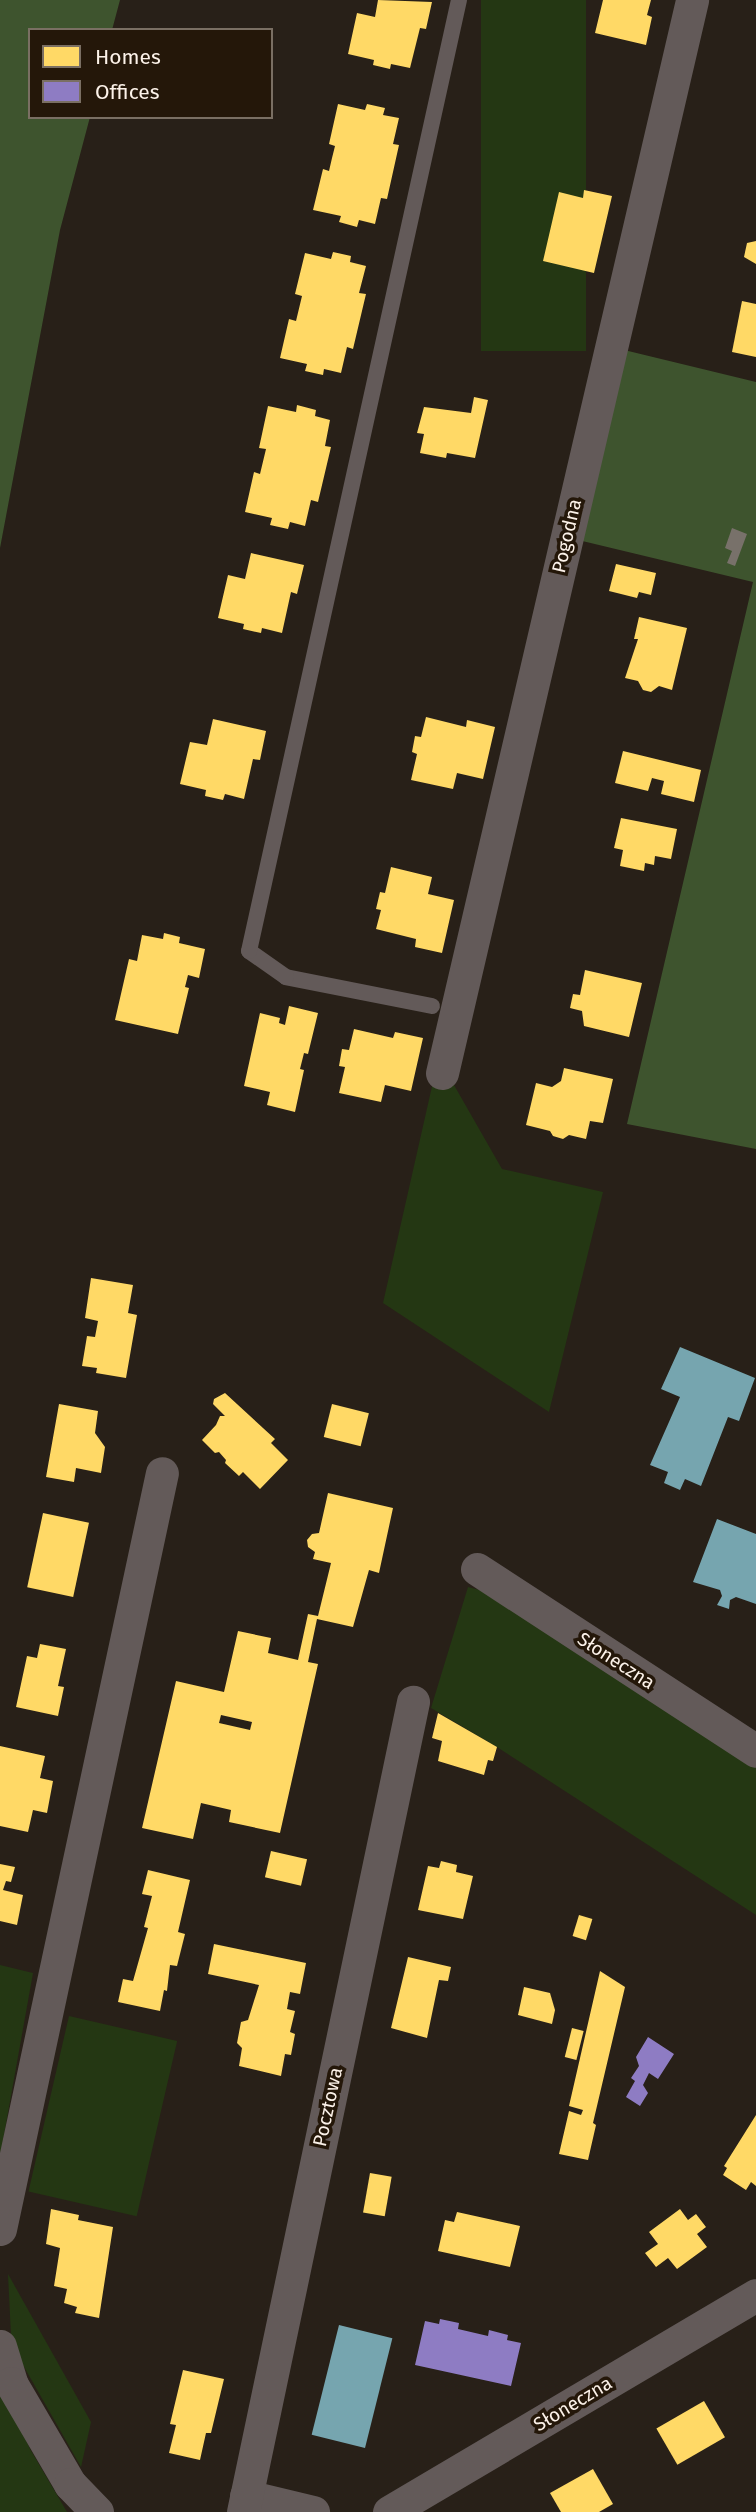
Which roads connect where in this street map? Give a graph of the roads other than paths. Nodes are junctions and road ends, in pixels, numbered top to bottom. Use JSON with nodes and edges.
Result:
{"nodes":[{"id":1,"x":459,"y":0,"type":"edge"},
{"id":2,"x":692,"y":0,"type":"edge"},
{"id":3,"x":432,"y":1006,"type":"dead end"},
{"id":4,"x":442,"y":1073,"type":"dead end"},
{"id":5,"x":162,"y":1473,"type":"dead end"},
{"id":6,"x":477,"y":1569,"type":"dead end"},
{"id":7,"x":413,"y":1702,"type":"dead end"},
{"id":8,"x":756,"y":1751,"type":"edge"},
{"id":9,"x":0,"y":2229,"type":"edge"},
{"id":10,"x":756,"y":2295,"type":"edge"},
{"id":11,"x":0,"y":2346,"type":"edge"},
{"id":12,"x":245,"y":2504,"type":"edge"},
{"id":13,"x":97,"y":2512,"type":"edge"},
{"id":14,"x":313,"y":2512,"type":"edge"},
{"id":15,"x":389,"y":2512,"type":"edge"}],
"edges":[{"from":1,"to":3,"type":"lane"},
{"from":2,"to":4,"type":"street","name":"Pogodna"},
{"from":5,"to":9,"type":"street"},
{"from":6,"to":8,"type":"street","name":"Słoneczna"},
{"from":7,"to":12,"type":"street","name":"Pocztowa"},
{"from":10,"to":15,"type":"street","name":"Słoneczna"},
{"from":11,"to":13,"type":"street"},
{"from":12,"to":14,"type":"street"}]}
